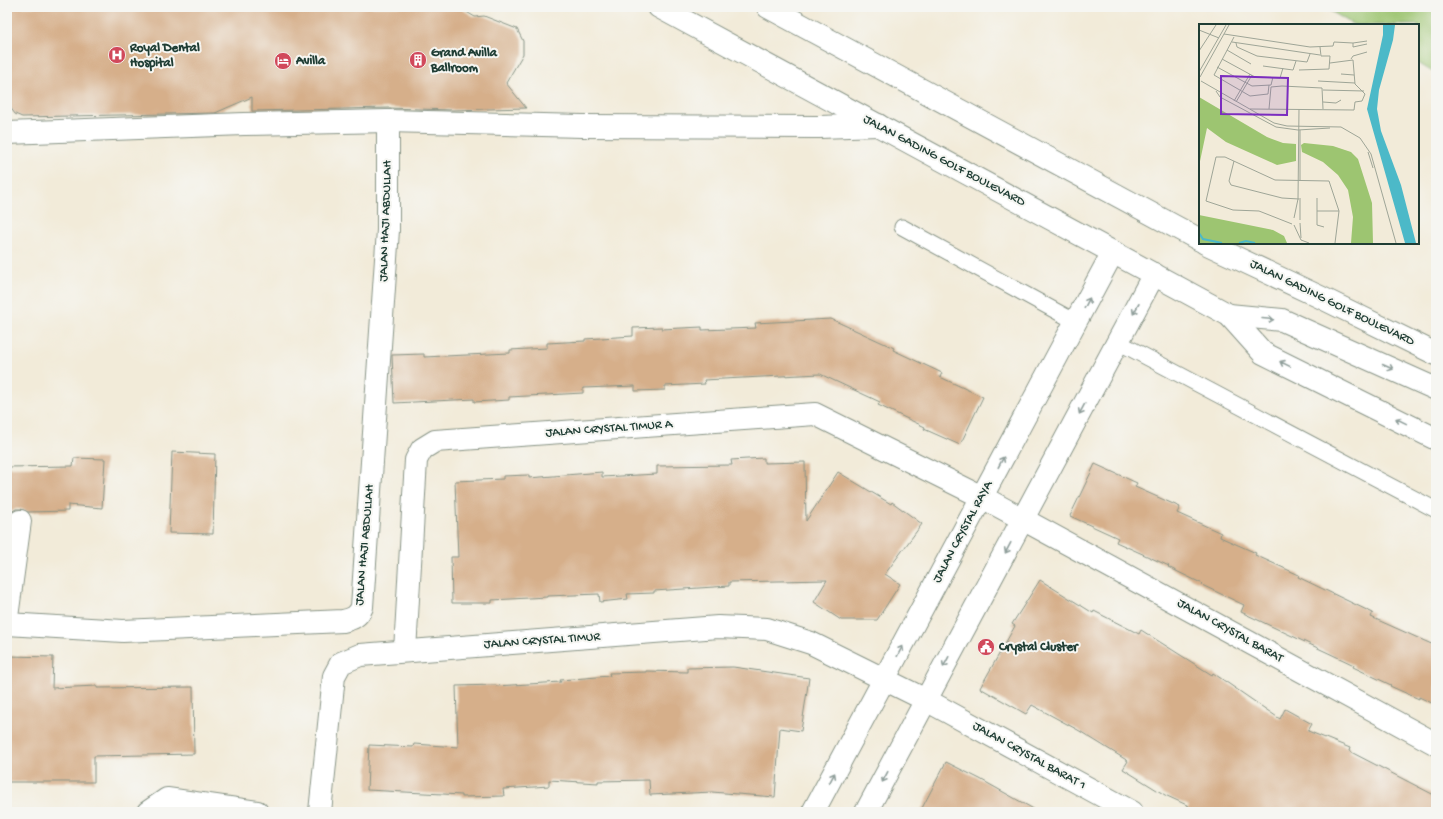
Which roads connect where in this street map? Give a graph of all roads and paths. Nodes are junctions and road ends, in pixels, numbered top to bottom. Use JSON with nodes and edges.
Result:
{"nodes":[{"id":1,"x":659,"y":7,"type":"edge"},
{"id":2,"x":768,"y":7,"type":"edge"},
{"id":3,"x":388,"y":121,"type":"junction"},
{"id":4,"x":878,"y":125,"type":"junction"},
{"id":5,"x":7,"y":133,"type":"edge"},
{"id":6,"x":902,"y":227,"type":"dead end"},
{"id":7,"x":1199,"y":239,"type":"edge"},
{"id":8,"x":1207,"y":244,"type":"edge"},
{"id":9,"x":1113,"y":252,"type":"junction"},
{"id":10,"x":1154,"y":274,"type":"junction"},
{"id":11,"x":1229,"y":315,"type":"junction"},
{"id":12,"x":1076,"y":322,"type":"junction"},
{"id":13,"x":1118,"y":342,"type":"junction"},
{"id":14,"x":1436,"y":354,"type":"edge"},
{"id":15,"x":1436,"y":389,"type":"edge"},
{"id":16,"x":1436,"y":439,"type":"edge"},
{"id":17,"x":982,"y":497,"type":"junction"},
{"id":18,"x":1436,"y":510,"type":"edge"},
{"id":19,"x":1023,"y":519,"type":"junction"},
{"id":20,"x":20,"y":521,"type":"dead end"},
{"id":21,"x":7,"y":617,"type":"edge"},
{"id":22,"x":7,"y":624,"type":"edge"},
{"id":23,"x":405,"y":651,"type":"junction"},
{"id":24,"x":885,"y":679,"type":"junction"},
{"id":25,"x":926,"y":700,"type":"junction"},
{"id":26,"x":1436,"y":744,"type":"edge"},
{"id":27,"x":148,"y":812,"type":"edge"},
{"id":28,"x":257,"y":812,"type":"edge"},
{"id":29,"x":320,"y":812,"type":"edge"},
{"id":30,"x":813,"y":812,"type":"edge"},
{"id":31,"x":866,"y":812,"type":"edge"},
{"id":32,"x":1132,"y":812,"type":"edge"}],
"edges":[{"from":1,"to":4,"type":"street","name":"JALAN GADING GOLF BOULEVARD"},
{"from":2,"to":7,"type":"street"},
{"from":3,"to":4,"type":"street"},
{"from":3,"to":5,"type":"street"},
{"from":3,"to":22,"type":"street","name":"JALAN HAJI ABDULLAH"},
{"from":4,"to":9,"type":"street","name":"JALAN GADING GOLF BOULEVARD"},
{"from":6,"to":12,"type":"lane"},
{"from":8,"to":14,"type":"street","name":"JALAN GADING GOLF BOULEVARD"},
{"from":9,"to":10,"type":"street","name":"JALAN GADING GOLF BOULEVARD"},
{"from":12,"to":9,"type":"street","name":"JALAN CRYSTAL RAYA","one_way":true},
{"from":10,"to":11,"type":"street","name":"JALAN GADING GOLF BOULEVARD"},
{"from":10,"to":13,"type":"street","one_way":true},
{"from":11,"to":15,"type":"street","name":"JALAN GADING GOLF BOULEVARD","one_way":true},
{"from":16,"to":11,"type":"street","name":"JALAN GADING GOLF BOULEVARD","one_way":true},
{"from":17,"to":12,"type":"street","name":"JALAN CRYSTAL RAYA","one_way":true},
{"from":13,"to":18,"type":"lane"},
{"from":13,"to":19,"type":"street","one_way":true},
{"from":17,"to":19,"type":"street","name":"JALAN CRYSTAL TIMUR A"},
{"from":17,"to":23,"type":"street","name":"JALAN CRYSTAL TIMUR A"},
{"from":24,"to":17,"type":"street","name":"JALAN CRYSTAL RAYA","one_way":true},
{"from":19,"to":25,"type":"street","one_way":true},
{"from":19,"to":26,"type":"street","name":"JALAN CRYSTAL BARAT"},
{"from":20,"to":21,"type":"street"},
{"from":23,"to":24,"type":"street","name":"JALAN CRYSTAL TIMUR"},
{"from":23,"to":29,"type":"street","name":"JALAN CRYSTAL TIMUR"},
{"from":24,"to":25,"type":"street","name":"JALAN CRYSTAL TIMUR"},
{"from":30,"to":24,"type":"street","name":"JALAN CRYSTAL RAYA","one_way":true},
{"from":25,"to":31,"type":"street","one_way":true},
{"from":25,"to":32,"type":"street","name":"JALAN CRYSTAL BARAT 1"},
{"from":27,"to":28,"type":"street"}]}
